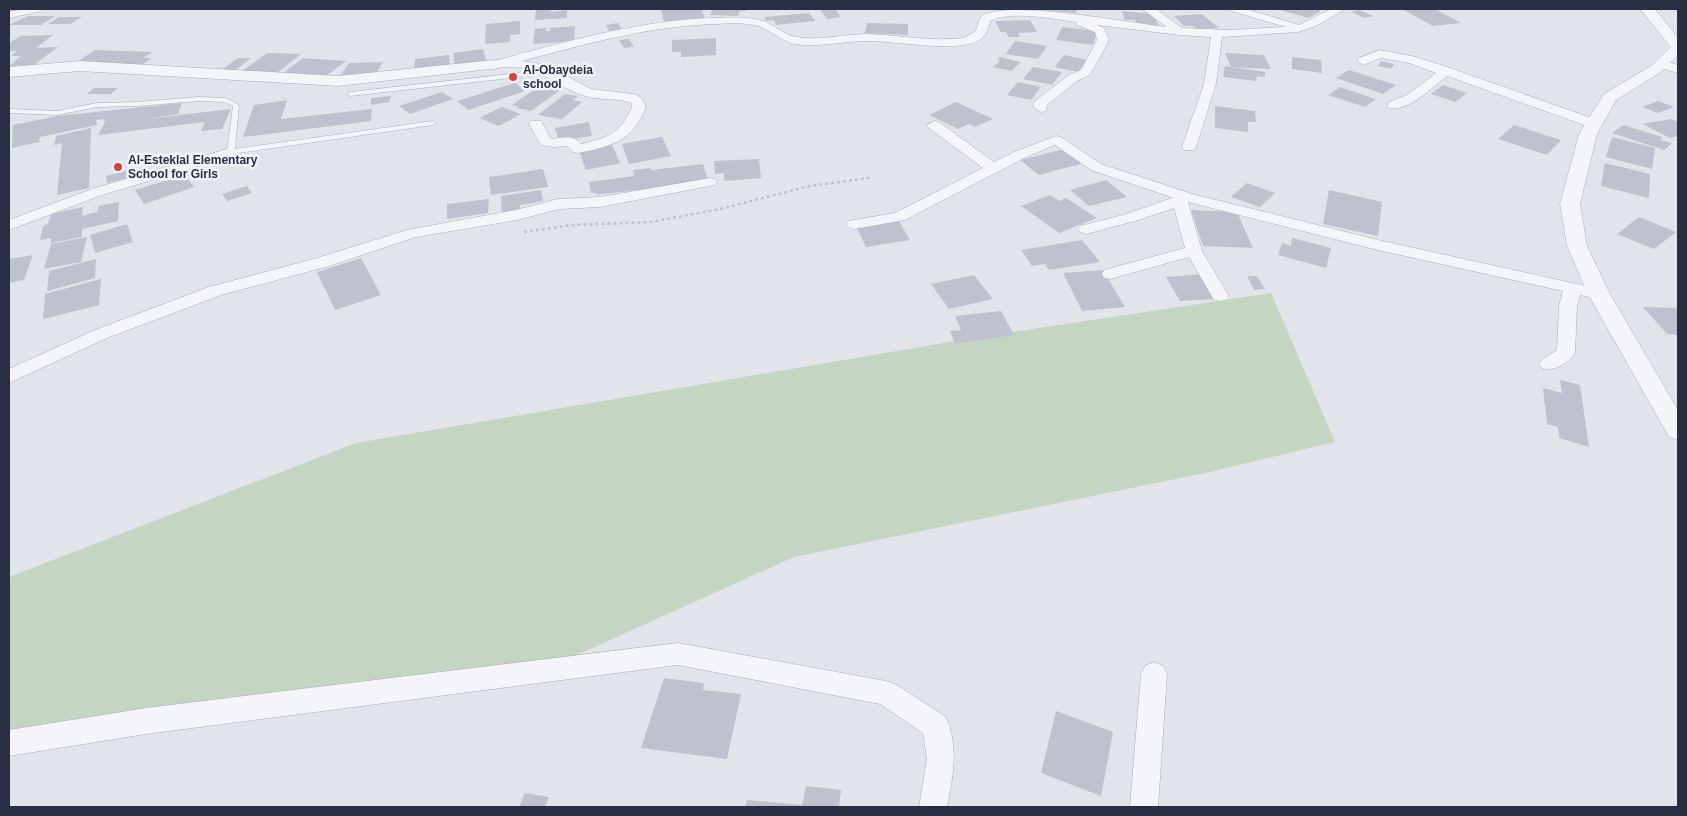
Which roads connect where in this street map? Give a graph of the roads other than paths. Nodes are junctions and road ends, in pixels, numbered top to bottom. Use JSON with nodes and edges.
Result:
{"nodes":[{"id":1,"x":37,"y":9,"type":"edge"},
{"id":2,"x":757,"y":9,"type":"edge"},
{"id":3,"x":1148,"y":9,"type":"edge"},
{"id":4,"x":1235,"y":9,"type":"edge"},
{"id":5,"x":1339,"y":9,"type":"edge"},
{"id":6,"x":1647,"y":9,"type":"edge"},
{"id":7,"x":1660,"y":9,"type":"edge"},
{"id":8,"x":9,"y":15,"type":"edge"},
{"id":9,"x":1064,"y":17,"type":"junction"},
{"id":10,"x":751,"y":21,"type":"junction"},
{"id":11,"x":1678,"y":27,"type":"edge"},
{"id":12,"x":1301,"y":28,"type":"junction"},
{"id":13,"x":1180,"y":32,"type":"junction"},
{"id":14,"x":1217,"y":34,"type":"junction"},
{"id":15,"x":1672,"y":58,"type":"edge"},
{"id":16,"x":1364,"y":61,"type":"dead end"},
{"id":17,"x":494,"y":65,"type":"junction"},
{"id":18,"x":542,"y":68,"type":"junction"},
{"id":19,"x":1446,"y":71,"type":"junction"},
{"id":20,"x":9,"y":72,"type":"edge"},
{"id":21,"x":350,"y":94,"type":"dead end"},
{"id":22,"x":1394,"y":105,"type":"dead end"},
{"id":23,"x":1041,"y":108,"type":"dead end"},
{"id":24,"x":9,"y":111,"type":"edge"},
{"id":25,"x":433,"y":123,"type":"dead end"},
{"id":26,"x":536,"y":124,"type":"dead end"},
{"id":27,"x":1594,"y":124,"type":"junction"},
{"id":28,"x":934,"y":125,"type":"dead end"},
{"id":29,"x":1189,"y":146,"type":"dead end"},
{"id":30,"x":231,"y":152,"type":"junction"},
{"id":31,"x":992,"y":168,"type":"junction"},
{"id":32,"x":710,"y":182,"type":"dead end"},
{"id":33,"x":1179,"y":197,"type":"junction"},
{"id":34,"x":854,"y":224,"type":"dead end"},
{"id":35,"x":9,"y":225,"type":"edge"},
{"id":36,"x":1086,"y":229,"type":"dead end"},
{"id":37,"x":1194,"y":251,"type":"junction"},
{"id":38,"x":1110,"y":274,"type":"dead end"},
{"id":39,"x":1573,"y":288,"type":"junction"},
{"id":40,"x":1599,"y":294,"type":"junction"},
{"id":41,"x":1220,"y":296,"type":"dead end"},
{"id":42,"x":1549,"y":364,"type":"dead end"},
{"id":43,"x":9,"y":377,"type":"edge"},
{"id":44,"x":1678,"y":431,"type":"edge"},
{"id":45,"x":1154,"y":674,"type":"dead end"},
{"id":46,"x":9,"y":743,"type":"edge"},
{"id":47,"x":933,"y":807,"type":"edge"},
{"id":48,"x":1144,"y":807,"type":"edge"}],
"edges":[{"from":1,"to":8,"type":"street"},
{"from":2,"to":10,"type":"street"},
{"from":3,"to":13,"type":"street"},
{"from":4,"to":12,"type":"street"},
{"from":5,"to":12,"type":"street"},
{"from":6,"to":15,"type":"street"},
{"from":7,"to":11,"type":"street"},
{"from":9,"to":10,"type":"street"},
{"from":9,"to":13,"type":"street"},
{"from":9,"to":23,"type":"street"},
{"from":10,"to":17,"type":"street"},
{"from":12,"to":14,"type":"street"},
{"from":13,"to":14,"type":"street"},
{"from":14,"to":29,"type":"street"},
{"from":15,"to":27,"type":"street"},
{"from":16,"to":19,"type":"street"},
{"from":17,"to":18,"type":"street"},
{"from":17,"to":20,"type":"street"},
{"from":18,"to":21,"type":"lane"},
{"from":18,"to":26,"type":"street"},
{"from":19,"to":22,"type":"street"},
{"from":19,"to":27,"type":"street"},
{"from":24,"to":30,"type":"lane"},
{"from":25,"to":30,"type":"lane"},
{"from":27,"to":40,"type":"street"},
{"from":28,"to":31,"type":"street"},
{"from":30,"to":35,"type":"street"},
{"from":31,"to":33,"type":"street"},
{"from":31,"to":34,"type":"street"},
{"from":32,"to":43,"type":"street"},
{"from":33,"to":36,"type":"street"},
{"from":33,"to":37,"type":"street"},
{"from":33,"to":39,"type":"street"},
{"from":37,"to":38,"type":"street"},
{"from":37,"to":41,"type":"street"},
{"from":39,"to":40,"type":"street"},
{"from":39,"to":42,"type":"street"},
{"from":40,"to":44,"type":"street"},
{"from":45,"to":48,"type":"street"},
{"from":46,"to":47,"type":"street"}]}
